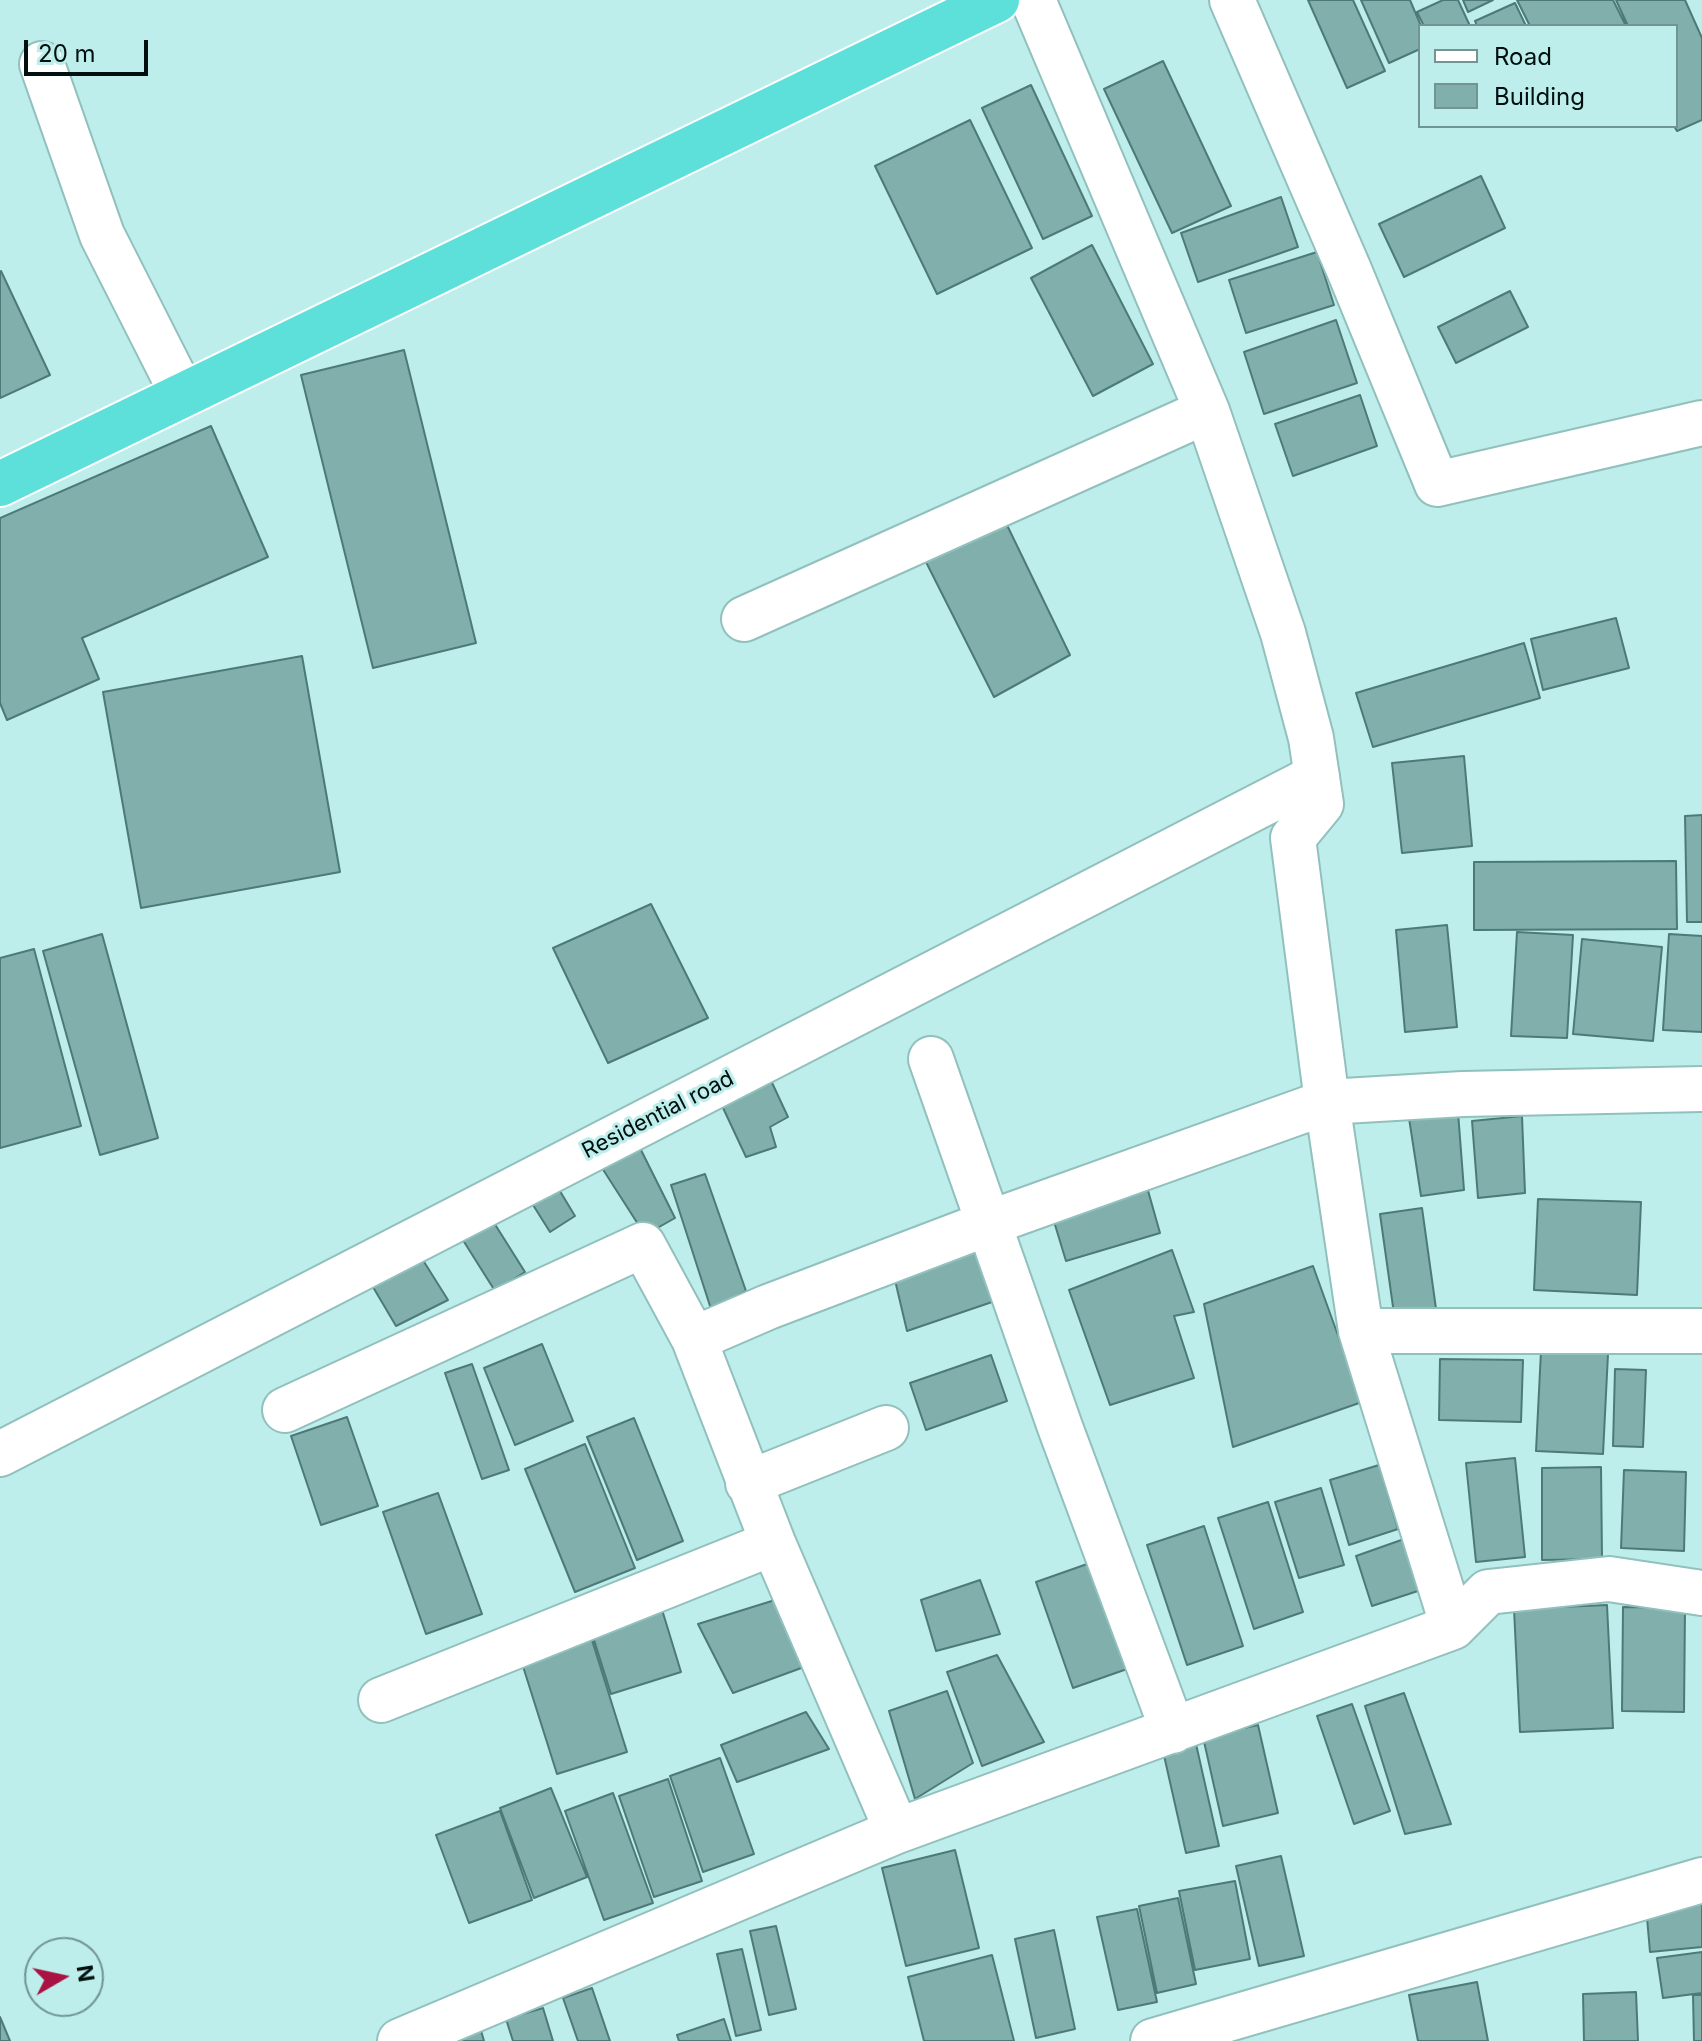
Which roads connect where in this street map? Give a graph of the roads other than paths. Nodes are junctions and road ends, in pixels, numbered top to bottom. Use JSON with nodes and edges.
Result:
{"nodes":[{"id":1,"x":997,"y":0,"type":"edge"},
{"id":2,"x":1033,"y":0,"type":"edge"},
{"id":3,"x":1232,"y":0,"type":"edge"},
{"id":4,"x":42,"y":64,"type":"dead end"},
{"id":5,"x":183,"y":395,"type":"junction"},
{"id":6,"x":1207,"y":411,"type":"junction"},
{"id":7,"x":1702,"y":423,"type":"edge"},
{"id":8,"x":0,"y":484,"type":"edge"},
{"id":9,"x":744,"y":619,"type":"dead end"},
{"id":10,"x":1317,"y":776,"type":"junction"},
{"id":11,"x":931,"y":1059,"type":"dead end"},
{"id":12,"x":1702,"y":1089,"type":"edge"},
{"id":13,"x":1327,"y":1102,"type":"junction"},
{"id":14,"x":989,"y":1223,"type":"junction"},
{"id":15,"x":1361,"y":1331,"type":"junction"},
{"id":16,"x":1702,"y":1331,"type":"edge"},
{"id":17,"x":694,"y":1339,"type":"junction"},
{"id":18,"x":285,"y":1410,"type":"dead end"},
{"id":19,"x":886,"y":1428,"type":"dead end"},
{"id":20,"x":0,"y":1454,"type":"edge"},
{"id":21,"x":748,"y":1483,"type":"junction"},
{"id":22,"x":773,"y":1543,"type":"junction"},
{"id":23,"x":1702,"y":1593,"type":"edge"},
{"id":24,"x":1453,"y":1627,"type":"junction"},
{"id":25,"x":381,"y":1700,"type":"dead end"},
{"id":26,"x":1173,"y":1731,"type":"junction"},
{"id":27,"x":897,"y":1831,"type":"junction"},
{"id":28,"x":1702,"y":1880,"type":"edge"},
{"id":29,"x":400,"y":2041,"type":"edge"},
{"id":30,"x":1153,"y":2041,"type":"edge"}],
"edges":[{"from":1,"to":5,"type":"highway"},
{"from":2,"to":6,"type":"street"},
{"from":3,"to":7,"type":"street"},
{"from":4,"to":5,"type":"street"},
{"from":5,"to":8,"type":"highway"},
{"from":6,"to":9,"type":"street"},
{"from":6,"to":10,"type":"street"},
{"from":10,"to":13,"type":"street"},
{"from":10,"to":20,"type":"street","name":"Residential road"},
{"from":11,"to":14,"type":"street"},
{"from":12,"to":13,"type":"street"},
{"from":13,"to":14,"type":"street"},
{"from":13,"to":15,"type":"street"},
{"from":14,"to":17,"type":"street"},
{"from":14,"to":26,"type":"street"},
{"from":15,"to":16,"type":"street"},
{"from":15,"to":24,"type":"street"},
{"from":17,"to":18,"type":"street"},
{"from":17,"to":21,"type":"street"},
{"from":19,"to":21,"type":"street"},
{"from":21,"to":22,"type":"street"},
{"from":22,"to":25,"type":"street"},
{"from":22,"to":27,"type":"street"},
{"from":23,"to":24,"type":"street"},
{"from":24,"to":26,"type":"street"},
{"from":26,"to":27,"type":"street"},
{"from":27,"to":29,"type":"street"},
{"from":28,"to":30,"type":"street"}]}
